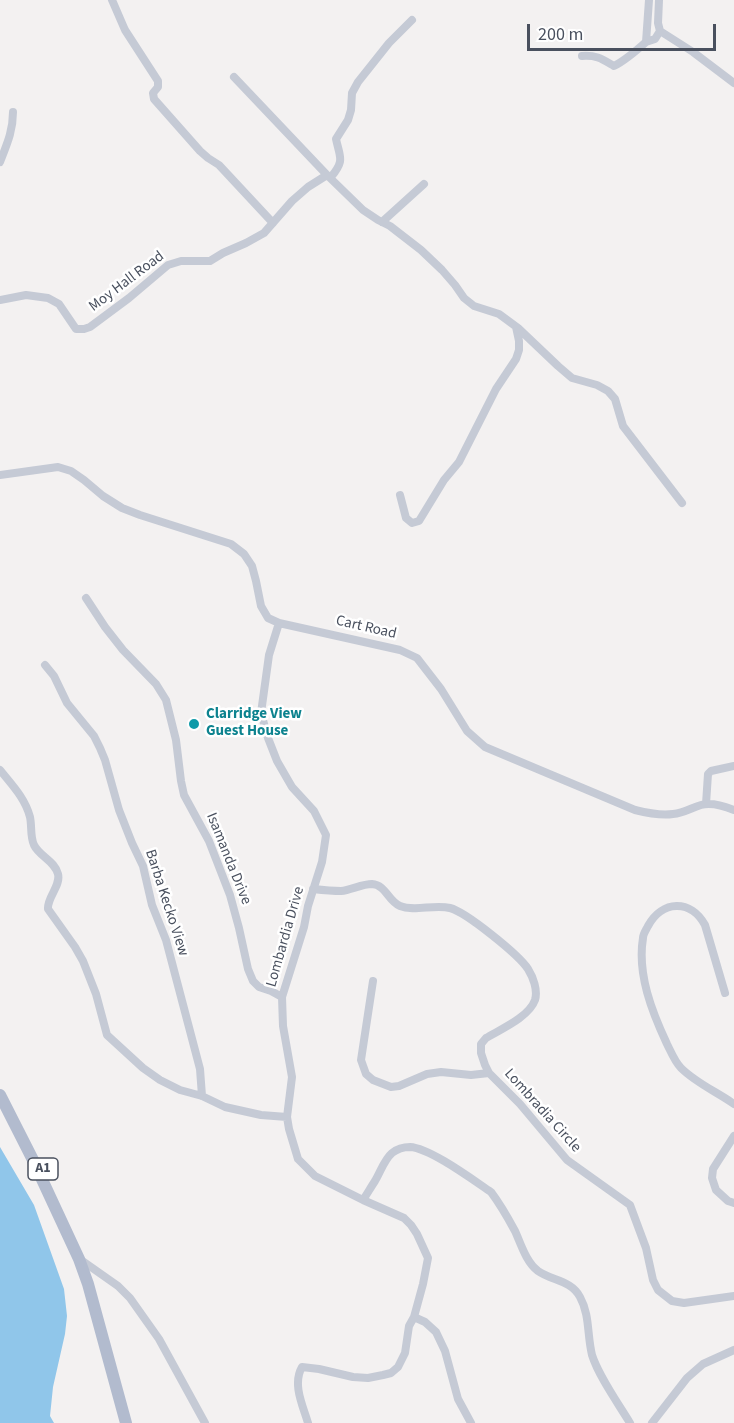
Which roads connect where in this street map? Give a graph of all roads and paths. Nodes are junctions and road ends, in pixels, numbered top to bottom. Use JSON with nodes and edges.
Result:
{"nodes":[{"id":1,"x":112,"y":0,"type":"edge"},
{"id":2,"x":649,"y":0,"type":"edge"},
{"id":3,"x":659,"y":0,"type":"edge"},
{"id":4,"x":412,"y":20,"type":"dead end"},
{"id":5,"x":660,"y":31,"type":"junction"},
{"id":6,"x":646,"y":42,"type":"junction"},
{"id":7,"x":582,"y":56,"type":"dead end"},
{"id":8,"x":234,"y":77,"type":"dead end"},
{"id":9,"x":734,"y":83,"type":"edge"},
{"id":10,"x":13,"y":112,"type":"dead end"},
{"id":11,"x":0,"y":162,"type":"edge"},
{"id":12,"x":329,"y":176,"type":"junction"},
{"id":13,"x":424,"y":184,"type":"dead end"},
{"id":14,"x":382,"y":222,"type":"junction"},
{"id":15,"x":273,"y":223,"type":"junction"},
{"id":16,"x":0,"y":300,"type":"edge"},
{"id":17,"x":516,"y":327,"type":"junction"},
{"id":18,"x":0,"y":475,"type":"edge"},
{"id":19,"x":400,"y":495,"type":"dead end"},
{"id":20,"x":682,"y":503,"type":"dead end"},
{"id":21,"x":86,"y":598,"type":"dead end"},
{"id":22,"x":279,"y":623,"type":"junction"},
{"id":23,"x":45,"y":665,"type":"dead end"},
{"id":24,"x":734,"y":766,"type":"edge"},
{"id":25,"x":0,"y":770,"type":"edge"},
{"id":26,"x":706,"y":804,"type":"junction"},
{"id":27,"x":734,"y":810,"type":"edge"},
{"id":28,"x":313,"y":889,"type":"junction"},
{"id":29,"x":373,"y":981,"type":"dead end"},
{"id":30,"x":724,"y":993,"type":"dead end"},
{"id":31,"x":282,"y":998,"type":"junction"},
{"id":32,"x":489,"y":1073,"type":"junction"},
{"id":33,"x":0,"y":1083,"type":"edge"},
{"id":34,"x":0,"y":1095,"type":"edge"},
{"id":35,"x":202,"y":1096,"type":"junction"},
{"id":36,"x":734,"y":1104,"type":"edge"},
{"id":37,"x":287,"y":1117,"type":"junction"},
{"id":38,"x":734,"y":1136,"type":"edge"},
{"id":39,"x":363,"y":1200,"type":"junction"},
{"id":40,"x":734,"y":1203,"type":"edge"},
{"id":41,"x":79,"y":1259,"type":"junction"},
{"id":42,"x":734,"y":1296,"type":"edge"},
{"id":43,"x":414,"y":1317,"type":"junction"},
{"id":44,"x":734,"y":1350,"type":"edge"},
{"id":45,"x":126,"y":1423,"type":"edge"},
{"id":46,"x":205,"y":1423,"type":"edge"},
{"id":47,"x":308,"y":1423,"type":"edge"},
{"id":48,"x":471,"y":1423,"type":"edge"},
{"id":49,"x":630,"y":1423,"type":"edge"},
{"id":50,"x":652,"y":1423,"type":"edge"}],
"edges":[{"from":1,"to":15,"type":"street"},
{"from":2,"to":6,"type":"street"},
{"from":3,"to":5,"type":"street"},
{"from":4,"to":12,"type":"street"},
{"from":5,"to":6,"type":"street"},
{"from":5,"to":9,"type":"street"},
{"from":6,"to":7,"type":"street"},
{"from":8,"to":12,"type":"street"},
{"from":10,"to":11,"type":"street"},
{"from":12,"to":14,"type":"street"},
{"from":12,"to":15,"type":"street","name":"Moy Hall Road"},
{"from":13,"to":14,"type":"street"},
{"from":14,"to":17,"type":"street"},
{"from":15,"to":16,"type":"street","name":"Moy Hall Road"},
{"from":17,"to":19,"type":"street"},
{"from":17,"to":20,"type":"street"},
{"from":18,"to":22,"type":"street"},
{"from":21,"to":31,"type":"street","name":"Isamanda Drive"},
{"from":22,"to":26,"type":"street","name":"Cart Road"},
{"from":22,"to":28,"type":"street","name":"Lombardia Drive"},
{"from":23,"to":35,"type":"street","name":"Barba Kecko View"},
{"from":24,"to":26,"type":"street"},
{"from":25,"to":35,"type":"street"},
{"from":26,"to":27,"type":"street","name":"Cart Road"},
{"from":28,"to":31,"type":"street","name":"Lombardia Drive"},
{"from":28,"to":32,"type":"street","name":"Lombradia Circle"},
{"from":29,"to":32,"type":"street"},
{"from":30,"to":36,"type":"street"},
{"from":31,"to":37,"type":"street","name":"Lombardia Drive"},
{"from":32,"to":42,"type":"street","name":"Lombradia Circle"},
{"from":33,"to":41,"type":"main road","number":"A1"},
{"from":34,"to":41,"type":"main road","number":"A1"},
{"from":35,"to":37,"type":"street"},
{"from":37,"to":39,"type":"street","name":"Lombardia Drive"},
{"from":38,"to":40,"type":"street"},
{"from":39,"to":43,"type":"street","name":"Lombardia Drive"},
{"from":39,"to":49,"type":"street"},
{"from":41,"to":45,"type":"main road","number":"A1"},
{"from":41,"to":46,"type":"street"},
{"from":43,"to":47,"type":"street","name":"Lombardia Drive"},
{"from":43,"to":48,"type":"street"},
{"from":44,"to":50,"type":"street"}]}
